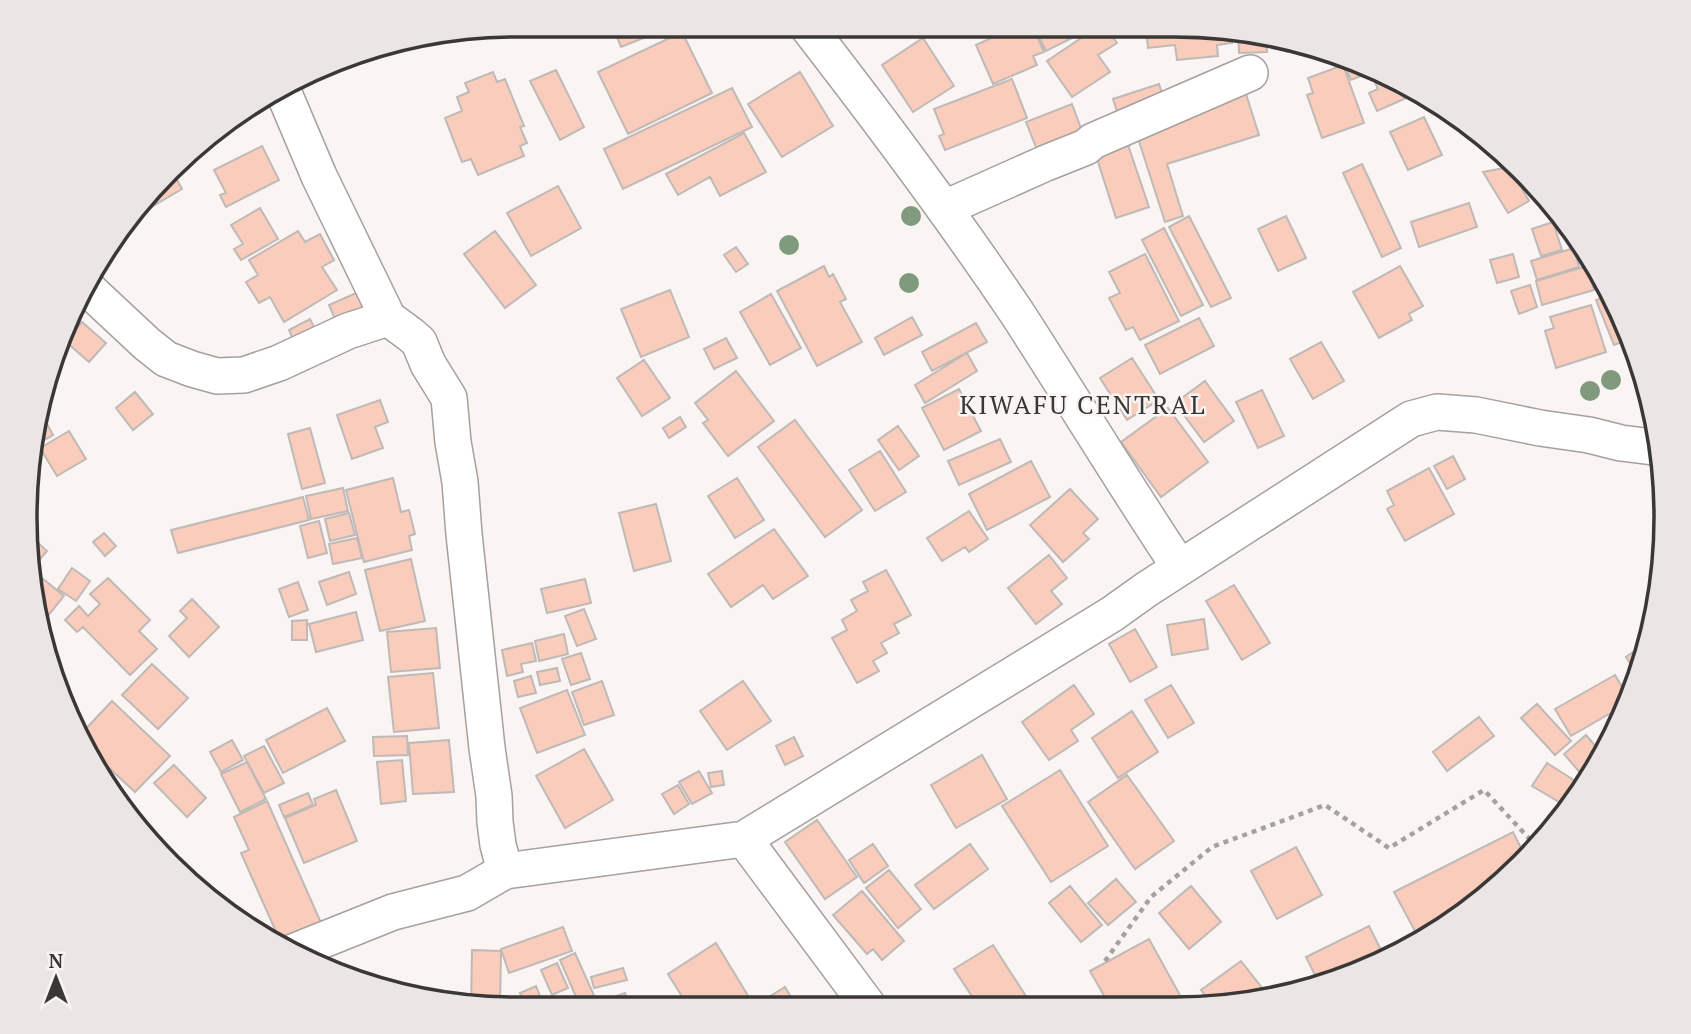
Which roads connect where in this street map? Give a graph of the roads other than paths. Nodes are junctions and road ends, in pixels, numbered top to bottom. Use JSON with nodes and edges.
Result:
{"nodes":[{"id":1,"x":815,"y":37,"type":"edge"},
{"id":2,"x":1250,"y":74,"type":"dead end"},
{"id":3,"x":285,"y":97,"type":"edge"},
{"id":4,"x":944,"y":208,"type":"junction"},
{"id":5,"x":92,"y":293,"type":"edge"},
{"id":6,"x":388,"y":318,"type":"junction"},
{"id":7,"x":1649,"y":446,"type":"edge"},
{"id":8,"x":1180,"y":568,"type":"junction"},
{"id":9,"x":744,"y":839,"type":"junction"},
{"id":10,"x":505,"y":871,"type":"junction"},
{"id":11,"x":304,"y":948,"type":"edge"},
{"id":12,"x":862,"y":997,"type":"edge"}],
"edges":[{"from":1,"to":4,"type":"street"},
{"from":2,"to":4,"type":"street"},
{"from":3,"to":6,"type":"street"},
{"from":4,"to":8,"type":"street"},
{"from":5,"to":6,"type":"street"},
{"from":6,"to":10,"type":"street"},
{"from":7,"to":8,"type":"street"},
{"from":8,"to":9,"type":"street"},
{"from":9,"to":10,"type":"street"},
{"from":9,"to":12,"type":"street"},
{"from":10,"to":11,"type":"street"}]}
